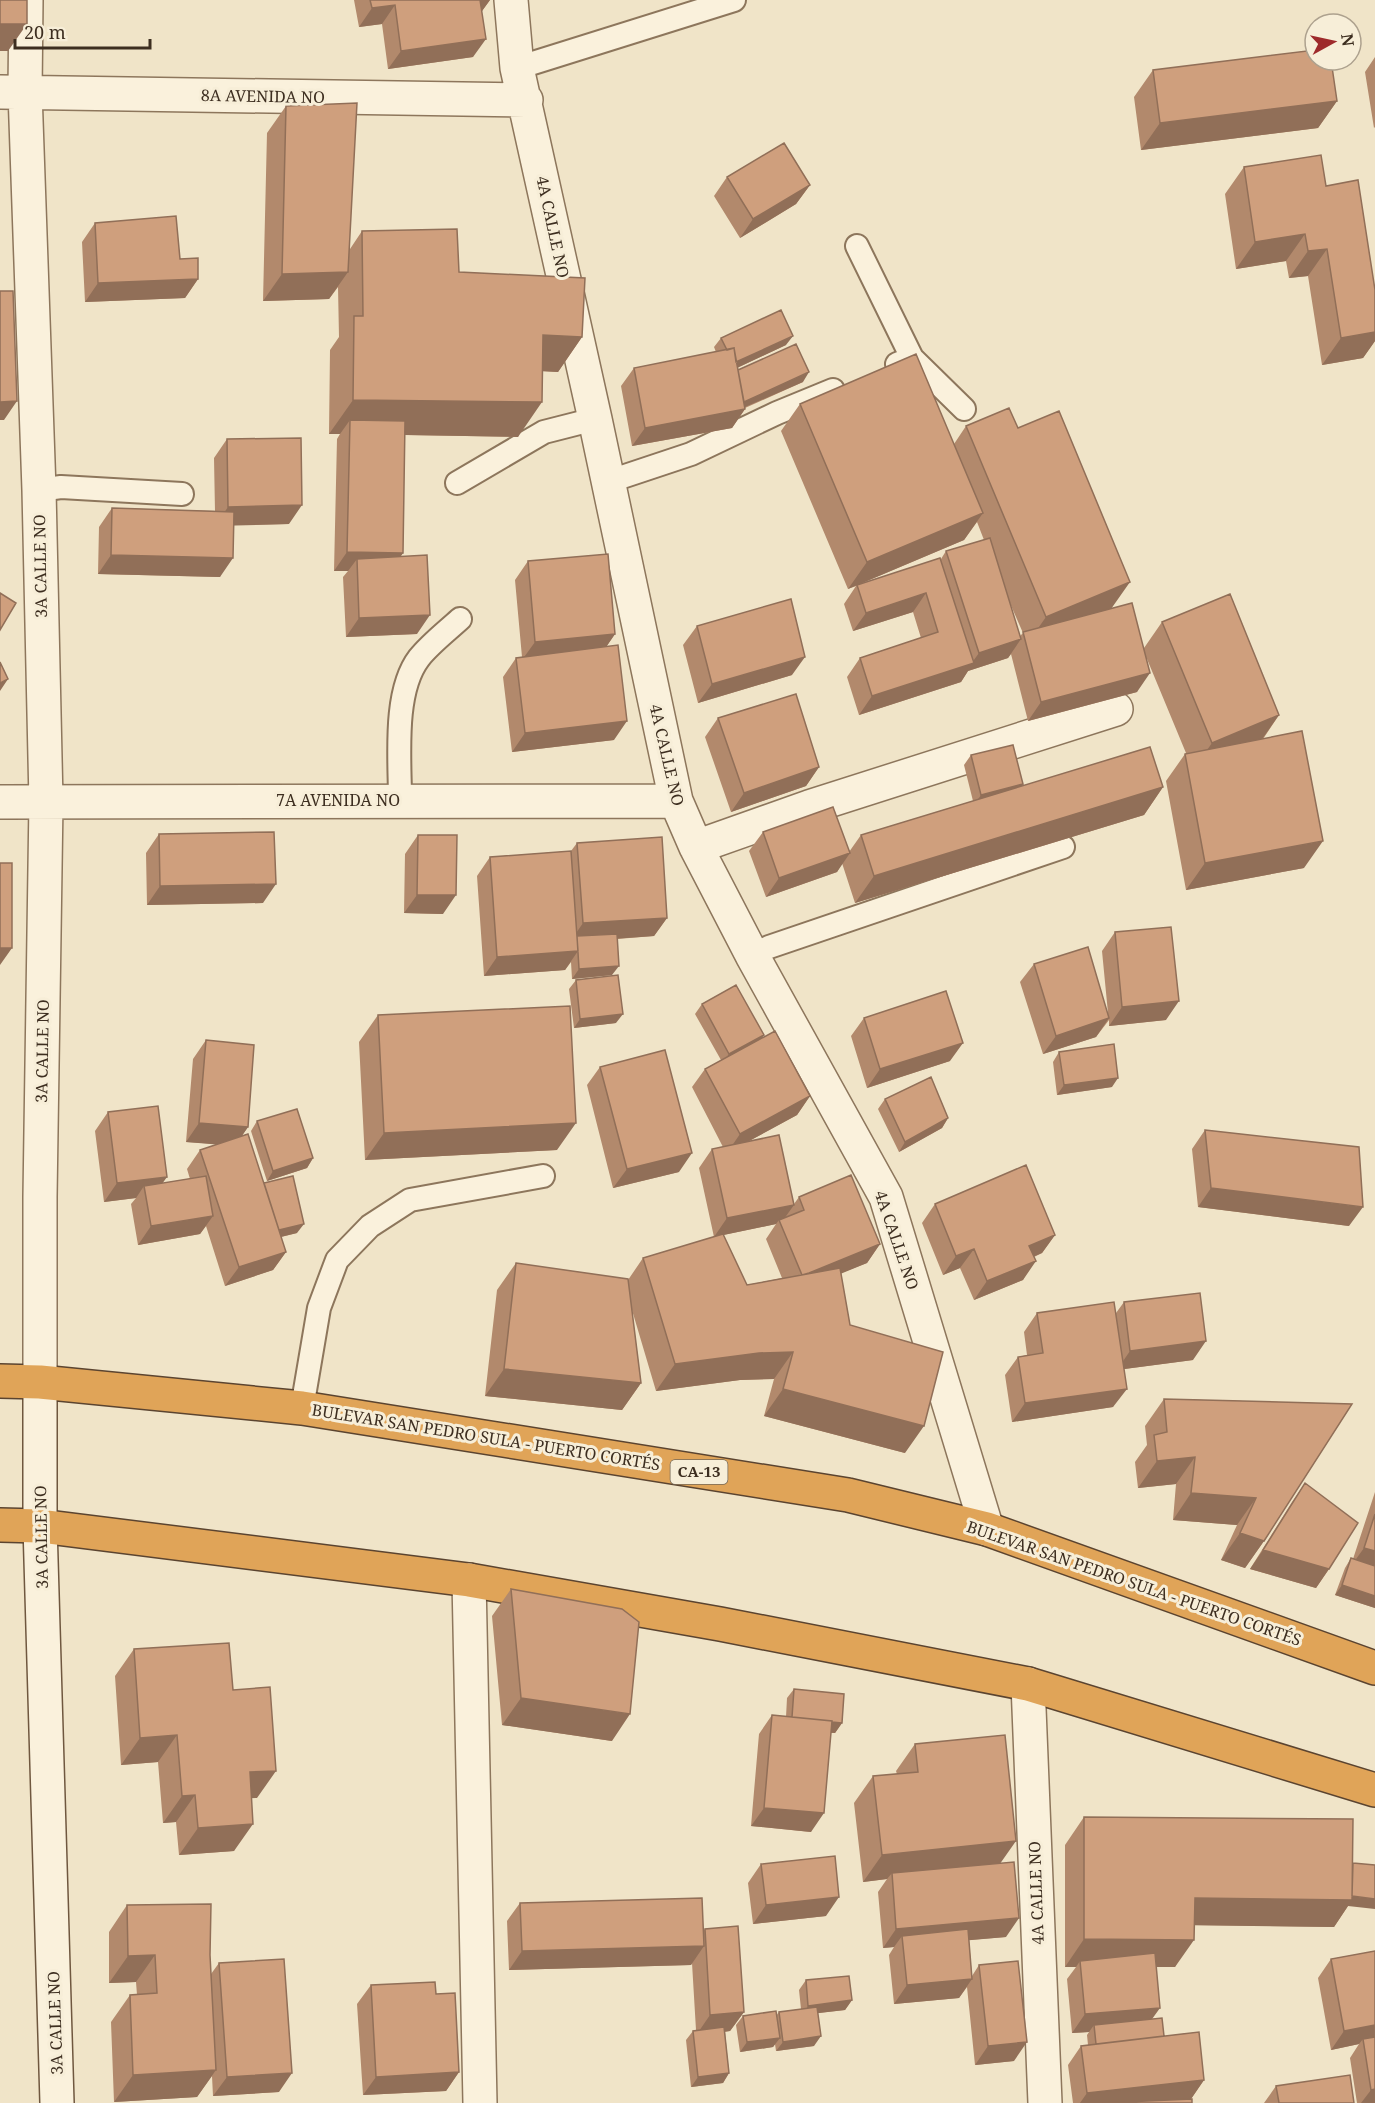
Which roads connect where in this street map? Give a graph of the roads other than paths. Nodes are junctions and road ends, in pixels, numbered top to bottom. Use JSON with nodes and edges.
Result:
{"nodes":[{"id":1,"x":26,"y":0,"type":"edge"},
{"id":2,"x":511,"y":0,"type":"edge"},
{"id":3,"x":734,"y":0,"type":"edge"},
{"id":4,"x":517,"y":68,"type":"junction"},
{"id":5,"x":13,"y":92,"type":"edge"},
{"id":6,"x":526,"y":100,"type":"junction"},
{"id":7,"x":857,"y":246,"type":"dead end"},
{"id":8,"x":912,"y":358,"type":"junction"},
{"id":9,"x":964,"y":409,"type":"dead end"},
{"id":10,"x":595,"y":419,"type":"junction"},
{"id":11,"x":607,"y":482,"type":"junction"},
{"id":12,"x":458,"y":483,"type":"dead end"},
{"id":13,"x":39,"y":490,"type":"junction"},
{"id":14,"x":182,"y":494,"type":"dead end"},
{"id":15,"x":460,"y":619,"type":"dead end"},
{"id":16,"x":1116,"y":709,"type":"dead end"},
{"id":17,"x":400,"y":800,"type":"junction"},
{"id":18,"x":676,"y":801,"type":"junction"},
{"id":19,"x":0,"y":802,"type":"edge"},
{"id":20,"x":46,"y":802,"type":"junction"},
{"id":21,"x":1063,"y":846,"type":"edge"},
{"id":22,"x":696,"y":847,"type":"junction"},
{"id":23,"x":752,"y":955,"type":"junction"},
{"id":24,"x":543,"y":1176,"type":"dead end"},
{"id":25,"x":0,"y":1381,"type":"edge"},
{"id":26,"x":40,"y":1382,"type":"junction"},
{"id":27,"x":303,"y":1408,"type":"junction"},
{"id":28,"x":0,"y":1525,"type":"edge"},
{"id":29,"x":40,"y":1527,"type":"junction"},
{"id":30,"x":987,"y":1529,"type":"junction"},
{"id":31,"x":469,"y":1580,"type":"junction"},
{"id":32,"x":1375,"y":1668,"type":"edge"},
{"id":33,"x":1028,"y":1684,"type":"junction"},
{"id":34,"x":1375,"y":1790,"type":"edge"},
{"id":35,"x":57,"y":2103,"type":"edge"},
{"id":36,"x":480,"y":2103,"type":"edge"},
{"id":37,"x":1045,"y":2103,"type":"edge"}],
"edges":[{"from":1,"to":5,"type":"street","name":"3A CALLE NO"},
{"from":2,"to":4,"type":"street","name":"4A CALLE NO"},
{"from":3,"to":4,"type":"lane"},
{"from":4,"to":6,"type":"street","name":"4A CALLE NO"},
{"from":5,"to":6,"type":"street","name":"8A AVENIDA NO"},
{"from":5,"to":13,"type":"street","name":"3A CALLE NO"},
{"from":6,"to":10,"type":"street","name":"4A CALLE NO"},
{"from":7,"to":8,"type":"lane"},
{"from":8,"to":9,"type":"lane"},
{"from":8,"to":11,"type":"lane"},
{"from":10,"to":11,"type":"street","name":"4A CALLE NO"},
{"from":10,"to":12,"type":"lane"},
{"from":11,"to":18,"type":"street","name":"4A CALLE NO"},
{"from":13,"to":14,"type":"lane"},
{"from":13,"to":20,"type":"street","name":"3A CALLE NO"},
{"from":15,"to":17,"type":"lane"},
{"from":16,"to":22,"type":"street"},
{"from":17,"to":18,"type":"street","name":"7A AVENIDA NO"},
{"from":17,"to":20,"type":"street","name":"7A AVENIDA NO"},
{"from":18,"to":22,"type":"street","name":"4A CALLE NO"},
{"from":19,"to":20,"type":"street","name":"7A AVENIDA NO"},
{"from":20,"to":26,"type":"street","name":"3A CALLE NO"},
{"from":21,"to":23,"type":"lane"},
{"from":22,"to":23,"type":"street","name":"4A CALLE NO"},
{"from":23,"to":30,"type":"street","name":"4A CALLE NO"},
{"from":24,"to":27,"type":"lane"},
{"from":25,"to":26,"type":"highway","name":"BULEVAR SAN PEDRO SULA - PUERTO CORTÉS","number":"CA-13"},
{"from":26,"to":27,"type":"highway","name":"BULEVAR SAN PEDRO SULA - PUERTO CORTÉS","number":"CA-13"},
{"from":26,"to":29,"type":"street","name":"3A CALLE NO"},
{"from":27,"to":30,"type":"highway","name":"BULEVAR SAN PEDRO SULA - PUERTO CORTÉS","number":"CA-13"},
{"from":28,"to":29,"type":"highway"},
{"from":29,"to":31,"type":"highway"},
{"from":29,"to":35,"type":"street","name":"3A CALLE NO"},
{"from":30,"to":32,"type":"highway","name":"BULEVAR SAN PEDRO SULA - PUERTO CORTÉS","number":"CA-13"},
{"from":31,"to":33,"type":"highway"},
{"from":31,"to":36,"type":"street"},
{"from":33,"to":34,"type":"highway"},
{"from":33,"to":37,"type":"street","name":"4A CALLE NO"}]}
